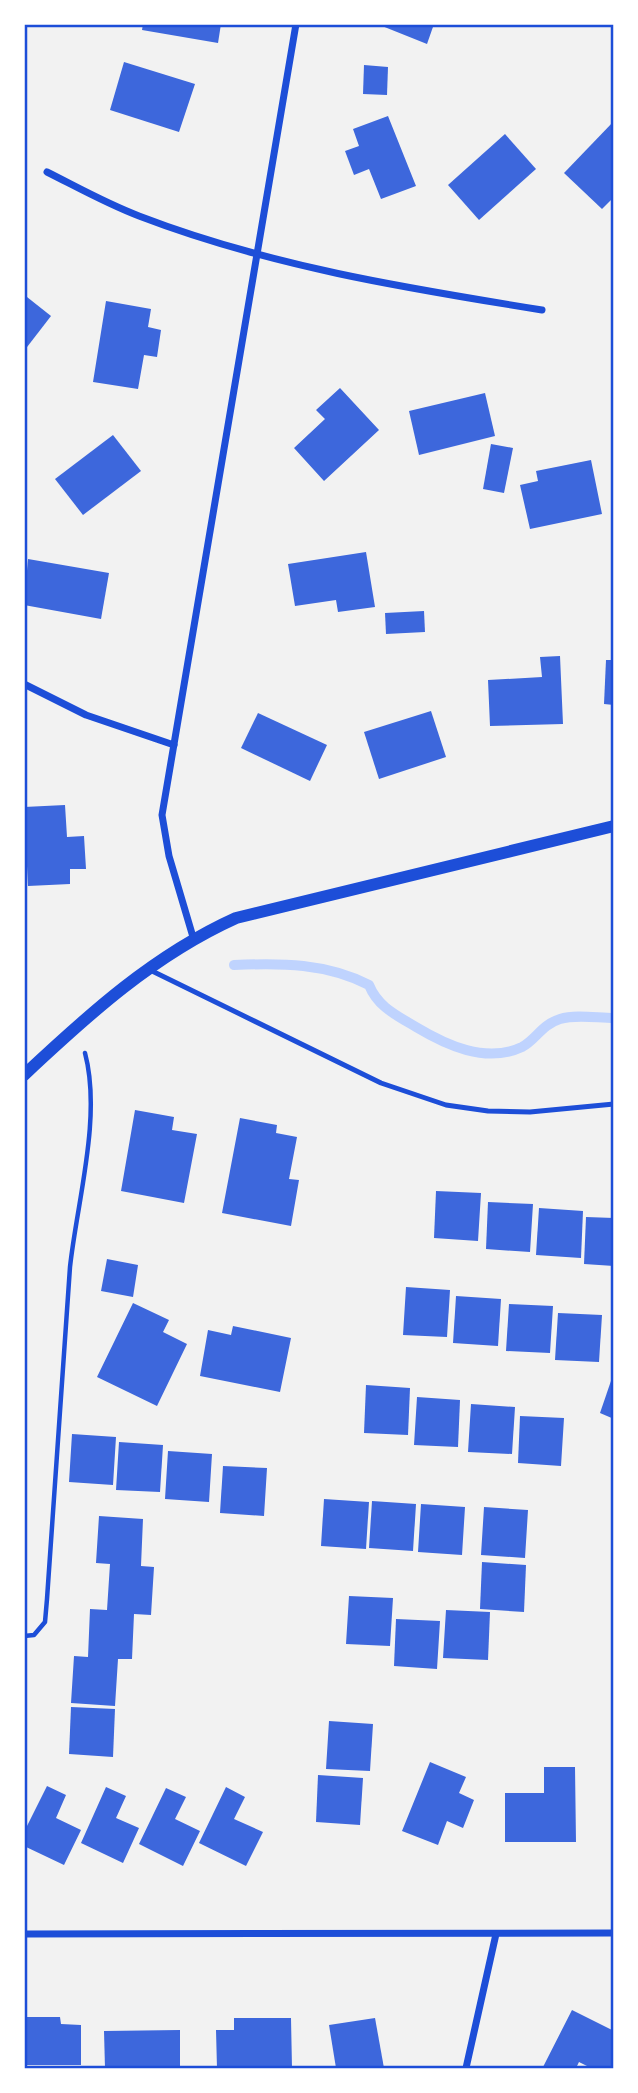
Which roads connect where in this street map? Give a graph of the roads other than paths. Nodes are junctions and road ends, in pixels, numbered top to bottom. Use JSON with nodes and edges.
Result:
{"nodes":[{"id":1,"x":296,"y":24,"type":"edge"},
{"id":2,"x":47,"y":172,"type":"dead end"},
{"id":3,"x":257,"y":254,"type":"junction"},
{"id":4,"x":542,"y":310,"type":"dead end"},
{"id":5,"x":24,"y":684,"type":"edge"},
{"id":6,"x":174,"y":745,"type":"junction"},
{"id":7,"x":614,"y":826,"type":"edge"},
{"id":8,"x":193,"y":937,"type":"junction"},
{"id":9,"x":147,"y":969,"type":"junction"},
{"id":10,"x":24,"y":1075,"type":"edge"},
{"id":11,"x":614,"y":1104,"type":"edge"},
{"id":12,"x":614,"y":1933,"type":"edge"},
{"id":13,"x":24,"y":1934,"type":"edge"},
{"id":14,"x":496,"y":1934,"type":"junction"},
{"id":15,"x":466,"y":2068,"type":"edge"}],
"edges":[{"from":1,"to":3,"type":"street"},
{"from":2,"to":3,"type":"street"},
{"from":3,"to":4,"type":"street"},
{"from":3,"to":6,"type":"street"},
{"from":5,"to":6,"type":"street"},
{"from":6,"to":8,"type":"street"},
{"from":7,"to":8,"type":"street"},
{"from":8,"to":9,"type":"street"},
{"from":9,"to":10,"type":"street"},
{"from":9,"to":11,"type":"lane"},
{"from":12,"to":14,"type":"street"},
{"from":13,"to":14,"type":"street"},
{"from":14,"to":15,"type":"street"}]}
